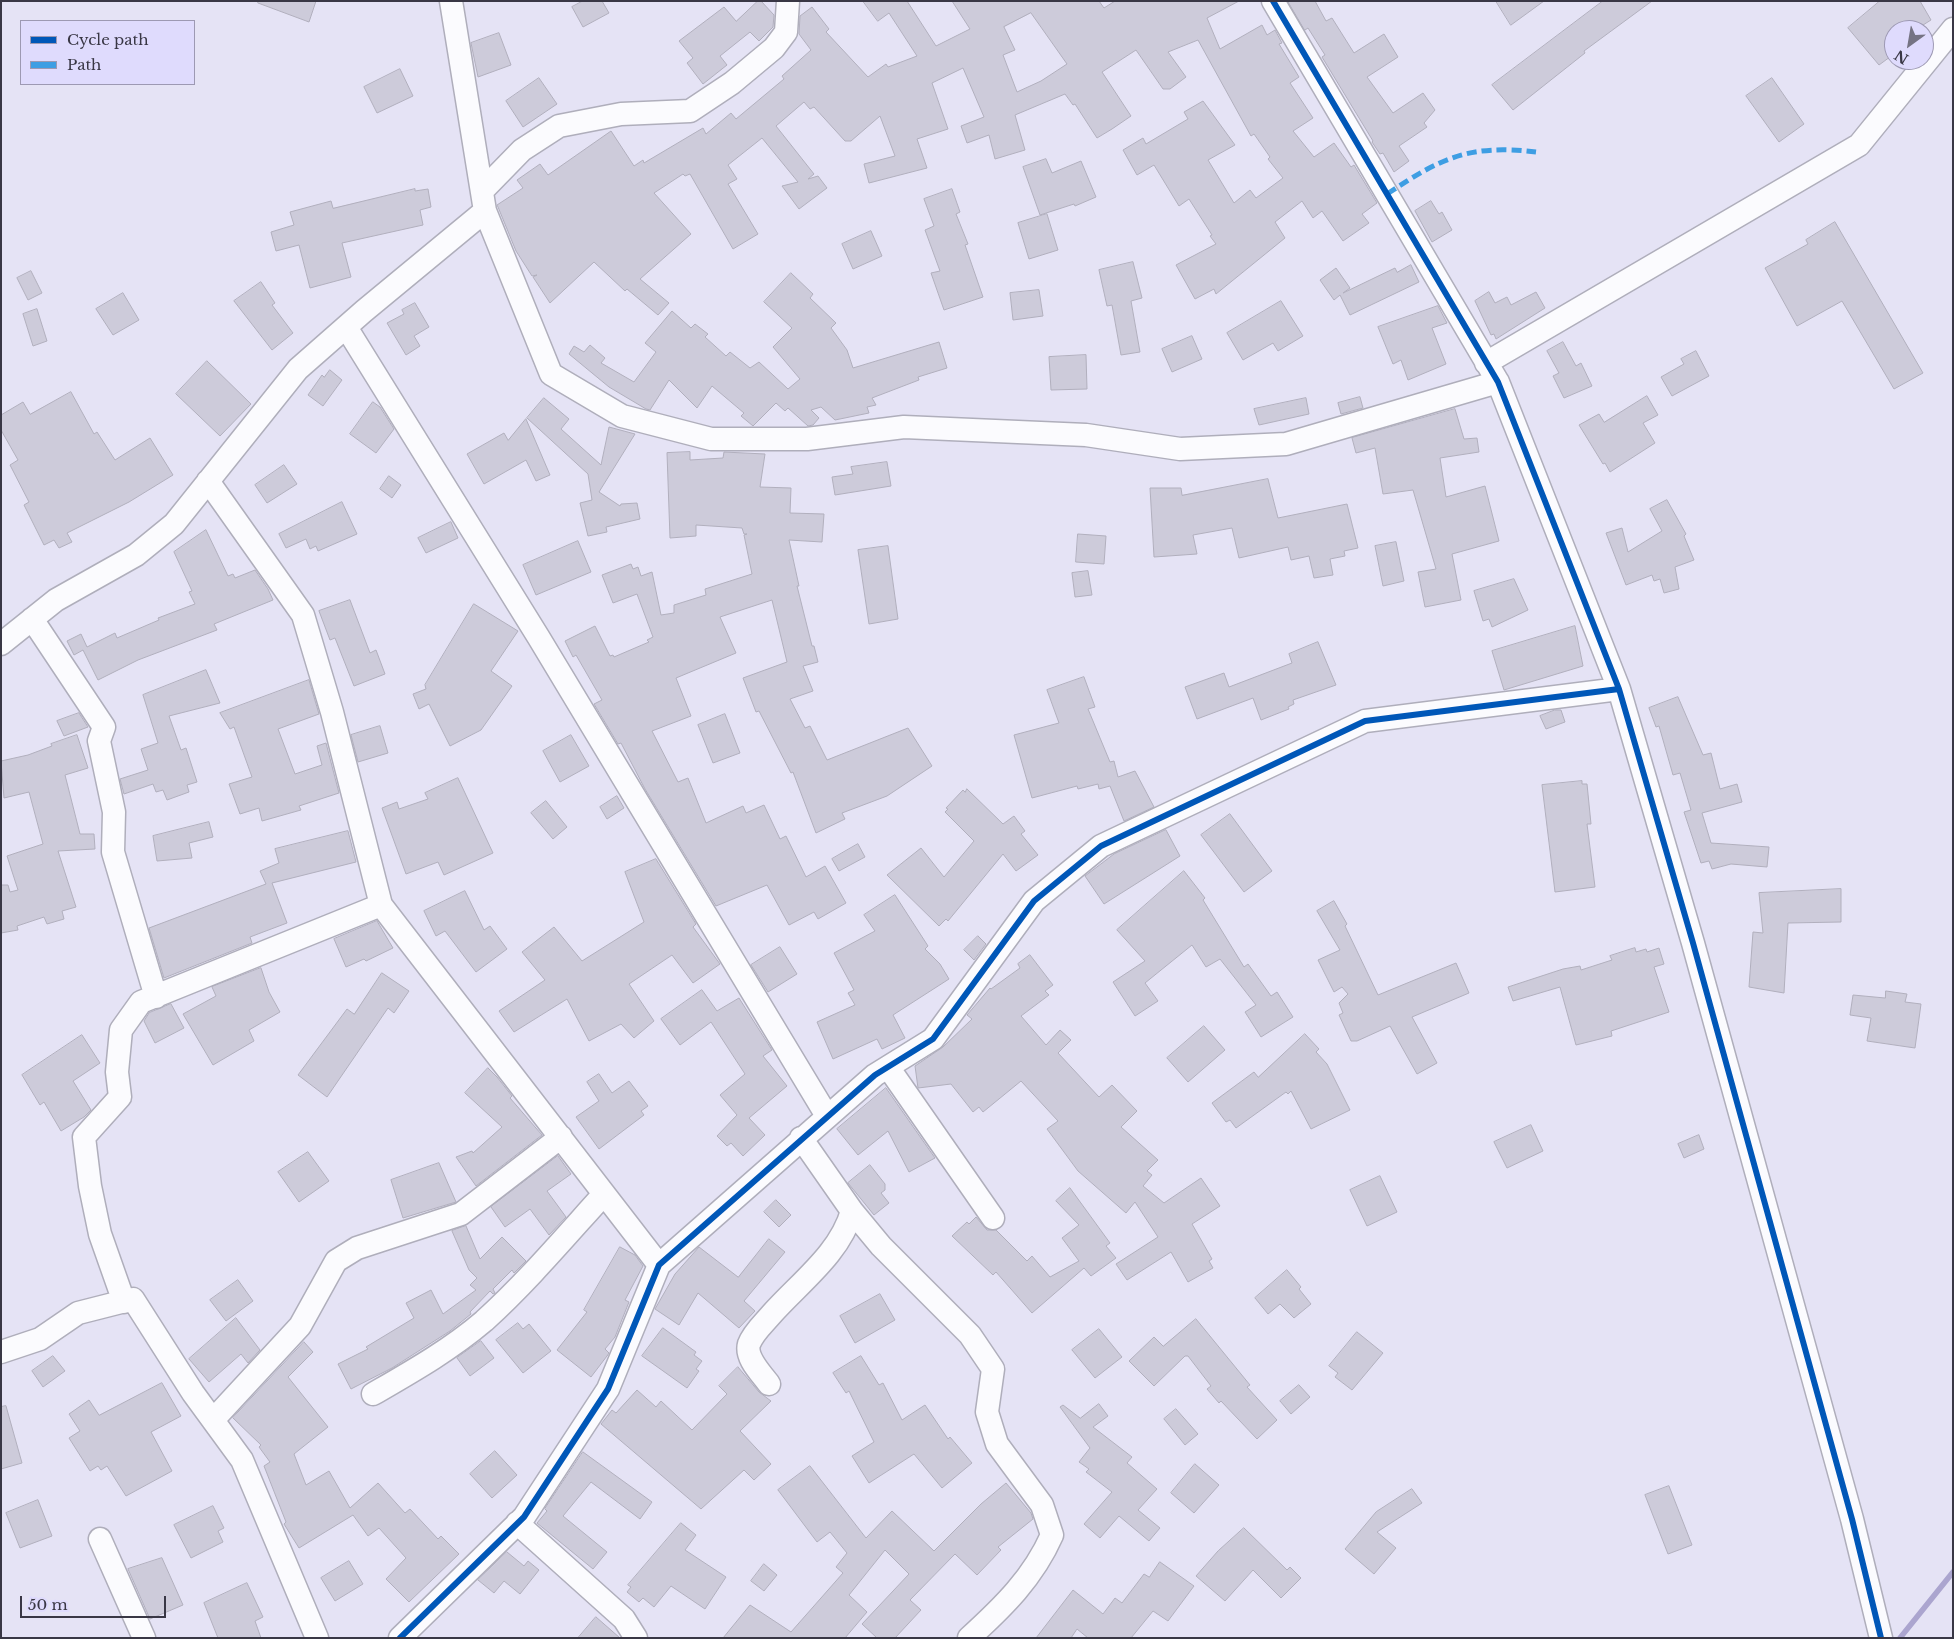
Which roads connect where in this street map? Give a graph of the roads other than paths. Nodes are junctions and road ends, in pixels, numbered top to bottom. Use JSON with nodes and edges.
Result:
{"nodes":[{"id":1,"x":451,"y":1,"type":"edge"},
{"id":2,"x":788,"y":1,"type":"edge"},
{"id":3,"x":1273,"y":1,"type":"edge"},
{"id":4,"x":1953,"y":29,"type":"edge"},
{"id":5,"x":484,"y":201,"type":"junction"},
{"id":6,"x":346,"y":327,"type":"junction"},
{"id":7,"x":1492,"y":372,"type":"junction"},
{"id":8,"x":208,"y":481,"type":"junction"},
{"id":9,"x":32,"y":619,"type":"junction"},
{"id":10,"x":1,"y":644,"type":"edge"},
{"id":11,"x":1619,"y":689,"type":"junction"},
{"id":12,"x":381,"y":905,"type":"junction"},
{"id":13,"x":156,"y":996,"type":"junction"},
{"id":14,"x":888,"y":1067,"type":"junction"},
{"id":15,"x":827,"y":1116,"type":"junction"},
{"id":16,"x":561,"y":1137,"type":"junction"},
{"id":17,"x":801,"y":1138,"type":"junction"},
{"id":18,"x":604,"y":1194,"type":"junction"},
{"id":19,"x":852,"y":1210,"type":"junction"},
{"id":20,"x":993,"y":1218,"type":"dead end"},
{"id":21,"x":659,"y":1265,"type":"junction"},
{"id":22,"x":124,"y":1302,"type":"junction"},
{"id":23,"x":1,"y":1352,"type":"edge"},
{"id":24,"x":769,"y":1384,"type":"dead end"},
{"id":25,"x":373,"y":1394,"type":"dead end"},
{"id":26,"x":213,"y":1420,"type":"junction"},
{"id":27,"x":517,"y":1523,"type":"junction"},
{"id":28,"x":100,"y":1539,"type":"dead end"},
{"id":29,"x":144,"y":1638,"type":"edge"},
{"id":30,"x":317,"y":1638,"type":"edge"},
{"id":31,"x":400,"y":1638,"type":"edge"},
{"id":32,"x":636,"y":1638,"type":"edge"},
{"id":33,"x":969,"y":1638,"type":"edge"},
{"id":34,"x":1881,"y":1638,"type":"edge"}],
"edges":[{"from":1,"to":5,"type":"street"},
{"from":2,"to":5,"type":"street"},
{"from":3,"to":7,"type":"street"},
{"from":4,"to":7,"type":"street"},
{"from":5,"to":6,"type":"street"},
{"from":5,"to":7,"type":"street"},
{"from":6,"to":8,"type":"street"},
{"from":6,"to":15,"type":"street"},
{"from":7,"to":11,"type":"street"},
{"from":8,"to":9,"type":"street"},
{"from":8,"to":12,"type":"street"},
{"from":9,"to":10,"type":"street"},
{"from":9,"to":13,"type":"street"},
{"from":11,"to":14,"type":"street"},
{"from":11,"to":34,"type":"street"},
{"from":12,"to":13,"type":"street"},
{"from":12,"to":16,"type":"street"},
{"from":13,"to":22,"type":"street"},
{"from":14,"to":15,"type":"street"},
{"from":14,"to":20,"type":"street"},
{"from":15,"to":17,"type":"street"},
{"from":16,"to":18,"type":"street"},
{"from":16,"to":26,"type":"street"},
{"from":17,"to":19,"type":"street"},
{"from":17,"to":21,"type":"street"},
{"from":18,"to":21,"type":"street"},
{"from":18,"to":25,"type":"street"},
{"from":19,"to":24,"type":"street"},
{"from":19,"to":33,"type":"street"},
{"from":21,"to":27,"type":"street"},
{"from":22,"to":23,"type":"street"},
{"from":22,"to":26,"type":"street"},
{"from":26,"to":30,"type":"street"},
{"from":27,"to":31,"type":"street"},
{"from":27,"to":32,"type":"street"},
{"from":28,"to":29,"type":"street"}]}
